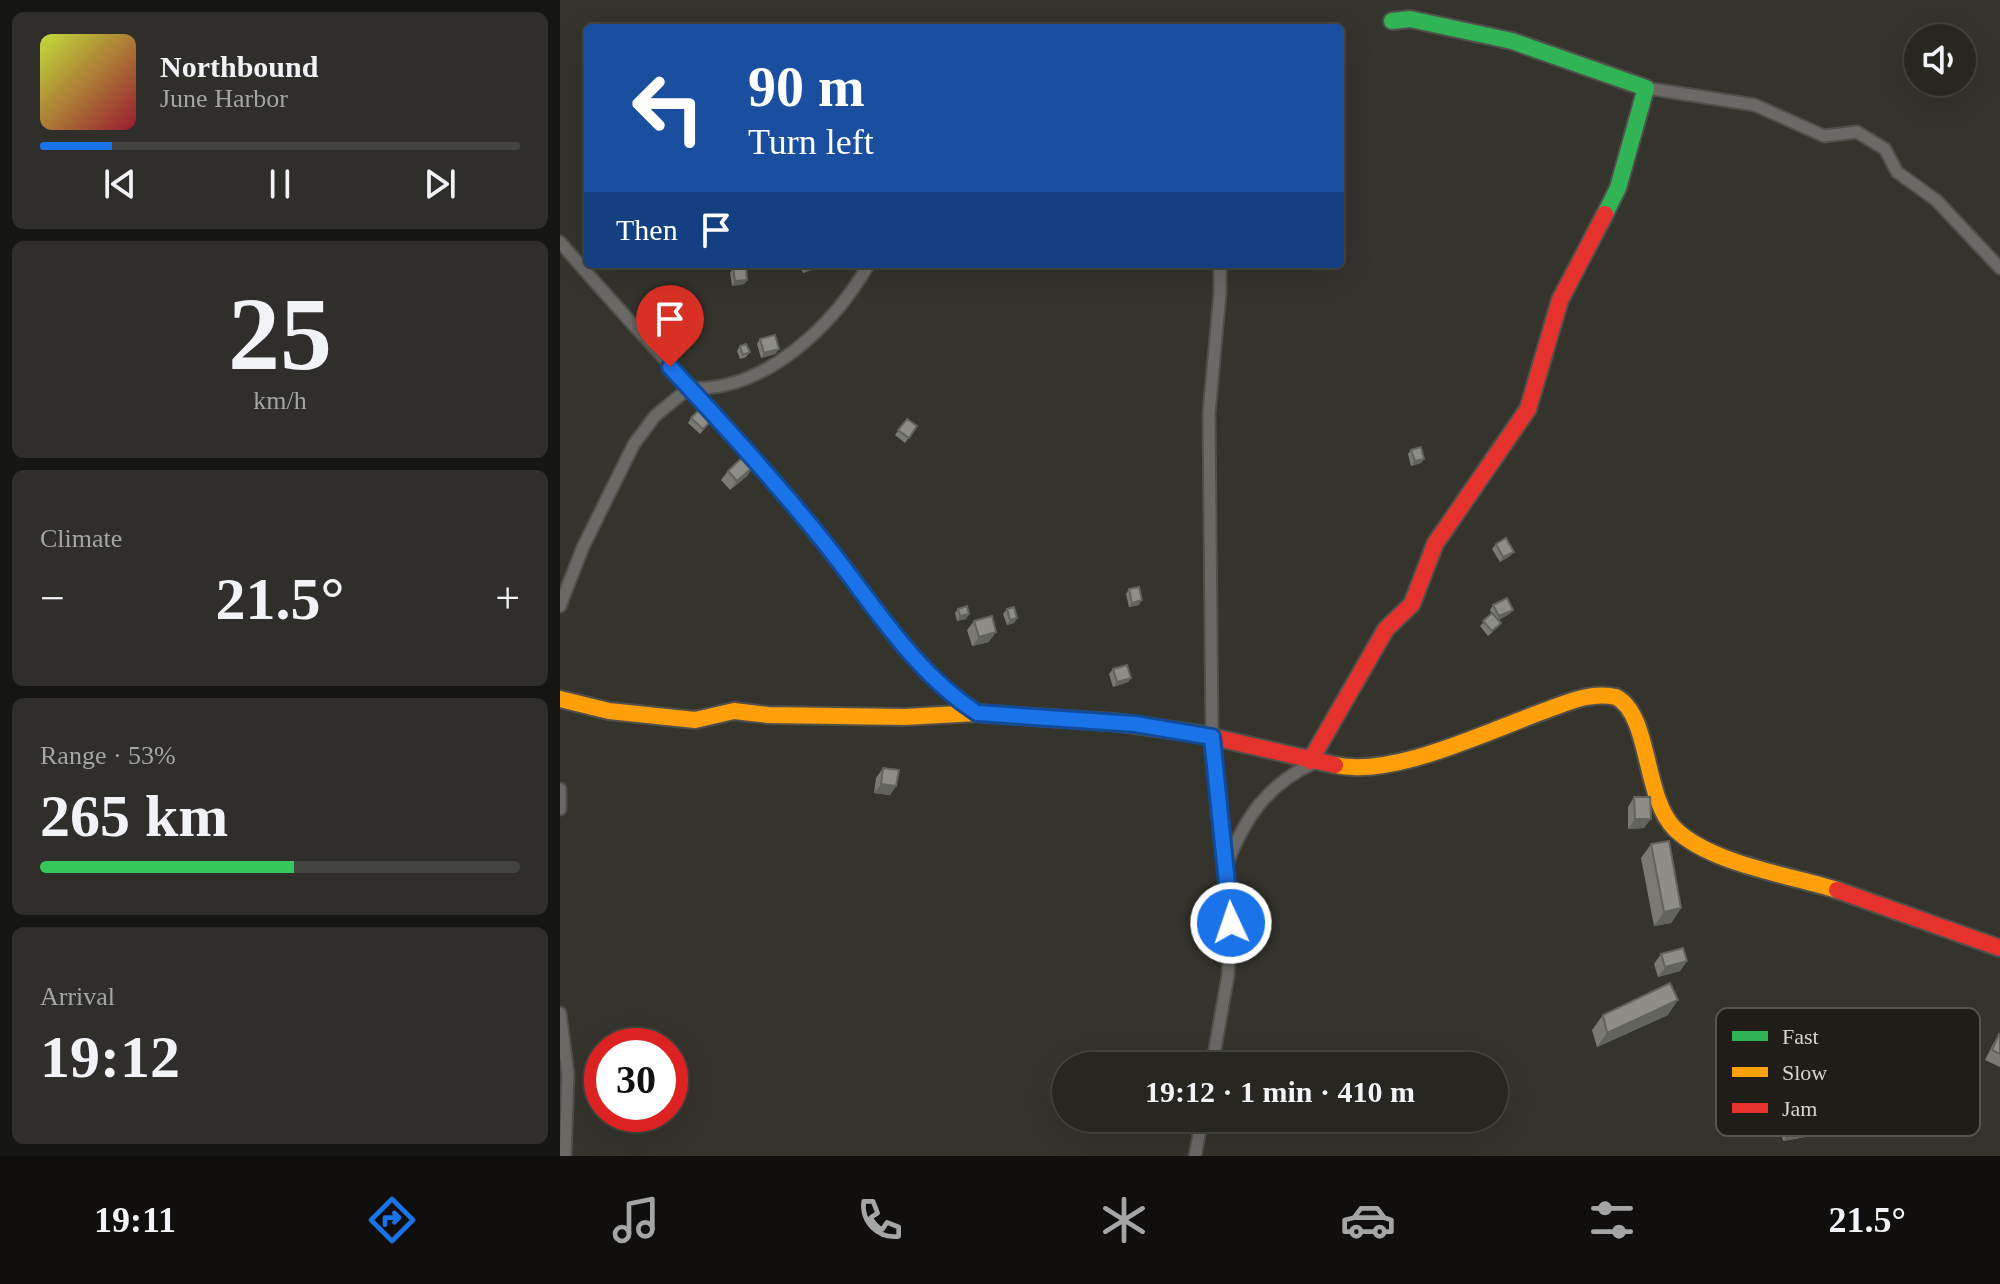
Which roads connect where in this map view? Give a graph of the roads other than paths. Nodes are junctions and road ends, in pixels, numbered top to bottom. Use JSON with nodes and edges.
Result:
{"nodes":[{"id":1,"x":1392,"y":21,"type":"dead end"},
{"id":2,"x":1646,"y":88,"type":"junction"},
{"id":3,"x":560,"y":242,"type":"edge"},
{"id":4,"x":866,"y":268,"type":"edge"},
{"id":5,"x":1220,"y":268,"type":"edge"},
{"id":6,"x":2000,"y":268,"type":"edge"},
{"id":7,"x":689,"y":388,"type":"junction"},
{"id":8,"x":560,"y":606,"type":"edge"},
{"id":9,"x":560,"y":699,"type":"edge"},
{"id":10,"x":977,"y":713,"type":"junction"},
{"id":11,"x":1212,"y":737,"type":"junction"},
{"id":12,"x":1312,"y":762,"type":"junction"},
{"id":13,"x":560,"y":789,"type":"edge"},
{"id":14,"x":560,"y":809,"type":"edge"},
{"id":15,"x":1227,"y":864,"type":"junction"},
{"id":16,"x":2000,"y":948,"type":"edge"},
{"id":17,"x":560,"y":1013,"type":"edge"},
{"id":18,"x":1214,"y":1052,"type":"edge"},
{"id":19,"x":1199,"y":1132,"type":"edge"},
{"id":20,"x":565,"y":1156,"type":"edge"},
{"id":21,"x":1195,"y":1156,"type":"edge"}],
"edges":[{"from":1,"to":2,"type":"street"},
{"from":2,"to":6,"type":"street"},
{"from":2,"to":12,"type":"street"},
{"from":3,"to":7,"type":"street"},
{"from":4,"to":7,"type":"street"},
{"from":5,"to":11,"type":"street"},
{"from":7,"to":8,"type":"street"},
{"from":7,"to":10,"type":"street"},
{"from":9,"to":10,"type":"street"},
{"from":10,"to":11,"type":"street"},
{"from":11,"to":12,"type":"street"},
{"from":11,"to":15,"type":"street"},
{"from":12,"to":15,"type":"street"},
{"from":12,"to":16,"type":"street"},
{"from":13,"to":14,"type":"street"},
{"from":15,"to":18,"type":"street"},
{"from":17,"to":20,"type":"street"},
{"from":19,"to":21,"type":"street"}]}
